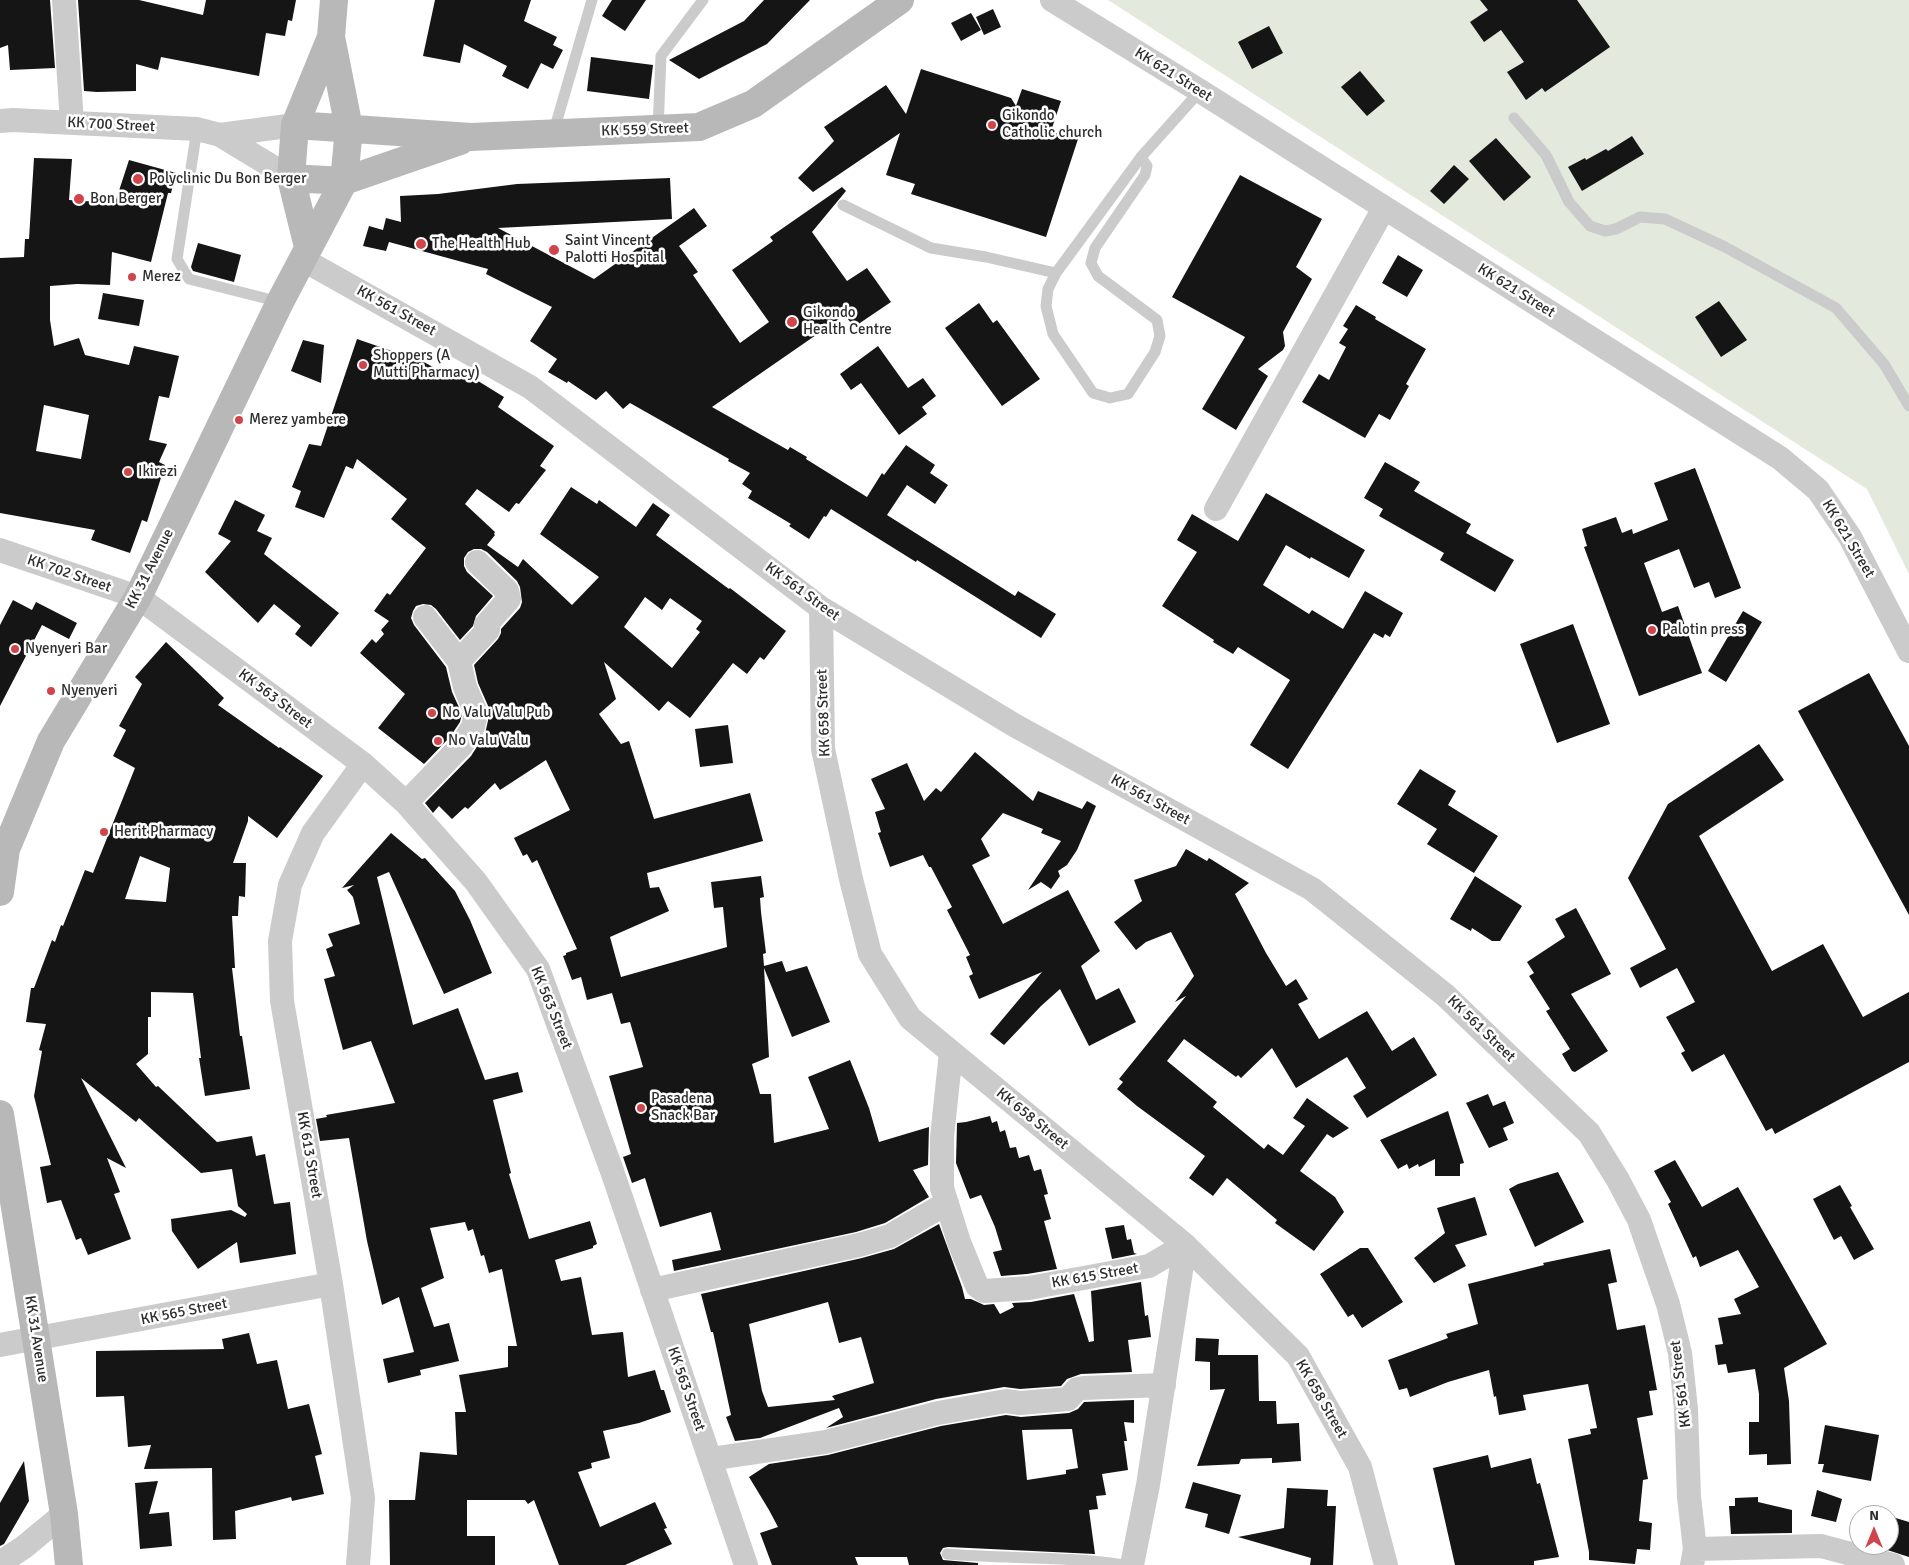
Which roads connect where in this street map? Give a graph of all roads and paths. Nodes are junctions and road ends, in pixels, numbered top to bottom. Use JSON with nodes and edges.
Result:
{"nodes":[{"id":1,"x":64,"y":0,"type":"edge"},
{"id":2,"x":334,"y":0,"type":"edge"},
{"id":3,"x":592,"y":0,"type":"edge"},
{"id":4,"x":703,"y":0,"type":"edge"},
{"id":5,"x":900,"y":0,"type":"edge"},
{"id":6,"x":1052,"y":0,"type":"edge"},
{"id":7,"x":331,"y":37,"type":"junction"},
{"id":8,"x":1200,"y":91,"type":"junction"},
{"id":9,"x":1514,"y":118,"type":"dead end"},
{"id":10,"x":0,"y":121,"type":"edge"},
{"id":11,"x":72,"y":123,"type":"junction"},
{"id":12,"x":296,"y":126,"type":"junction"},
{"id":13,"x":349,"y":128,"type":"junction"},
{"id":14,"x":197,"y":129,"type":"junction"},
{"id":15,"x":658,"y":129,"type":"junction"},
{"id":16,"x":553,"y":134,"type":"junction"},
{"id":17,"x":220,"y":135,"type":"junction"},
{"id":18,"x":471,"y":137,"type":"junction"},
{"id":19,"x":1141,"y":156,"type":"junction"},
{"id":20,"x":291,"y":178,"type":"junction"},
{"id":21,"x":344,"y":181,"type":"junction"},
{"id":22,"x":842,"y":205,"type":"dead end"},
{"id":23,"x":1384,"y":208,"type":"junction"},
{"id":24,"x":305,"y":253,"type":"junction"},
{"id":25,"x":1056,"y":273,"type":"junction"},
{"id":26,"x":280,"y":302,"type":"junction"},
{"id":27,"x":1909,"y":406,"type":"edge"},
{"id":28,"x":1216,"y":509,"type":"dead end"},
{"id":29,"x":0,"y":550,"type":"edge"},
{"id":30,"x":477,"y":562,"type":"dead end"},
{"id":31,"x":138,"y":597,"type":"junction"},
{"id":32,"x":821,"y":608,"type":"junction"},
{"id":33,"x":425,"y":617,"type":"dead end"},
{"id":34,"x":1909,"y":651,"type":"edge"},
{"id":35,"x":459,"y":661,"type":"junction"},
{"id":36,"x":363,"y":764,"type":"junction"},
{"id":37,"x":406,"y":803,"type":"junction"},
{"id":38,"x":0,"y":892,"type":"edge"},
{"id":39,"x":951,"y":1052,"type":"junction"},
{"id":40,"x":0,"y":1114,"type":"edge"},
{"id":41,"x":947,"y":1203,"type":"junction"},
{"id":42,"x":1185,"y":1245,"type":"junction"},
{"id":43,"x":331,"y":1284,"type":"junction"},
{"id":44,"x":652,"y":1290,"type":"junction"},
{"id":45,"x":36,"y":1339,"type":"junction"},
{"id":46,"x":0,"y":1344,"type":"edge"},
{"id":47,"x":1164,"y":1385,"type":"junction"},
{"id":48,"x":710,"y":1460,"type":"junction"},
{"id":49,"x":64,"y":1514,"type":"junction"},
{"id":50,"x":947,"y":1554,"type":"dead end"},
{"id":51,"x":1694,"y":1557,"type":"edge"},
{"id":52,"x":0,"y":1563,"type":"edge"},
{"id":53,"x":69,"y":1565,"type":"edge"},
{"id":54,"x":358,"y":1565,"type":"edge"},
{"id":55,"x":746,"y":1565,"type":"edge"},
{"id":56,"x":1124,"y":1565,"type":"edge"},
{"id":57,"x":1132,"y":1565,"type":"edge"},
{"id":58,"x":1386,"y":1565,"type":"edge"},
{"id":59,"x":1892,"y":1565,"type":"edge"}],
"edges":[{"from":1,"to":11,"type":"street"},
{"from":2,"to":7,"type":"main road","name":"KK 31 Avenue"},
{"from":3,"to":16,"type":"lane"},
{"from":4,"to":15,"type":"lane"},
{"from":5,"to":15,"type":"main road","name":"KK 559 Street"},
{"from":6,"to":8,"type":"street","name":"KK 621 Street"},
{"from":7,"to":12,"type":"main road","name":"KK 31 Avenue"},
{"from":7,"to":13,"type":"main road","name":"KK 31 Avenue"},
{"from":8,"to":19,"type":"lane"},
{"from":8,"to":23,"type":"street","name":"KK 621 Street"},
{"from":9,"to":27,"type":"lane"},
{"from":10,"to":11,"type":"street","name":"KK 700 Street"},
{"from":11,"to":14,"type":"street","name":"KK 700 Street"},
{"from":12,"to":13,"type":"main road","name":"KK 559 Street"},
{"from":12,"to":17,"type":"street","name":"KK 700 Street"},
{"from":12,"to":20,"type":"main road","name":"KK 31 Avenue"},
{"from":13,"to":18,"type":"main road","name":"KK 559 Street"},
{"from":13,"to":21,"type":"main road","name":"KK 31 Avenue"},
{"from":14,"to":17,"type":"street","name":"KK 700 Street"},
{"from":14,"to":26,"type":"lane"},
{"from":15,"to":16,"type":"main road","name":"KK 559 Street"},
{"from":16,"to":18,"type":"main road","name":"KK 559 Street"},
{"from":17,"to":20,"type":"street","name":"KK 700 Street"},
{"from":18,"to":21,"type":"main road","name":"KK 559 Street"},
{"from":19,"to":25,"type":"lane"},
{"from":19,"to":25,"type":"lane"},
{"from":20,"to":21,"type":"main road","name":"KK 559 Street"},
{"from":20,"to":24,"type":"main road","name":"KK 31 Avenue"},
{"from":21,"to":24,"type":"main road","name":"KK 31 Avenue"},
{"from":22,"to":25,"type":"lane"},
{"from":23,"to":28,"type":"street"},
{"from":23,"to":34,"type":"street","name":"KK 621 Street"},
{"from":24,"to":26,"type":"main road","name":"KK 31 Avenue"},
{"from":24,"to":32,"type":"street","name":"KK 561 Street"},
{"from":26,"to":31,"type":"main road","name":"KK 31 Avenue"},
{"from":29,"to":31,"type":"street","name":"KK 702 Street"},
{"from":30,"to":35,"type":"street"},
{"from":31,"to":36,"type":"street","name":"KK 563 Street"},
{"from":31,"to":38,"type":"main road","name":"KK 31 Avenue"},
{"from":32,"to":39,"type":"street","name":"KK 658 Street"},
{"from":32,"to":51,"type":"street","name":"KK 561 Street"},
{"from":33,"to":35,"type":"street"},
{"from":35,"to":37,"type":"street"},
{"from":36,"to":37,"type":"street","name":"KK 563 Street"},
{"from":36,"to":43,"type":"street","name":"KK 613 Street"},
{"from":37,"to":44,"type":"street","name":"KK 563 Street"},
{"from":39,"to":41,"type":"street","name":"KK 615 Street"},
{"from":39,"to":42,"type":"street","name":"KK 658 Street"},
{"from":40,"to":45,"type":"main road","name":"KK 31 Avenue"},
{"from":41,"to":42,"type":"street","name":"KK 615 Street"},
{"from":41,"to":44,"type":"street"},
{"from":42,"to":47,"type":"street"},
{"from":42,"to":58,"type":"street","name":"KK 658 Street"},
{"from":43,"to":45,"type":"street","name":"KK 565 Street"},
{"from":43,"to":54,"type":"street","name":"KK 613 Street"},
{"from":44,"to":48,"type":"street","name":"KK 563 Street"},
{"from":45,"to":46,"type":"street","name":"KK 565 Street"},
{"from":45,"to":49,"type":"main road","name":"KK 31 Avenue"},
{"from":47,"to":48,"type":"street"},
{"from":47,"to":57,"type":"street"},
{"from":48,"to":55,"type":"street","name":"KK 563 Street"},
{"from":49,"to":52,"type":"street"},
{"from":49,"to":53,"type":"main road","name":"KK 31 Avenue"},
{"from":50,"to":56,"type":"lane"},
{"from":51,"to":59,"type":"street"}]}
